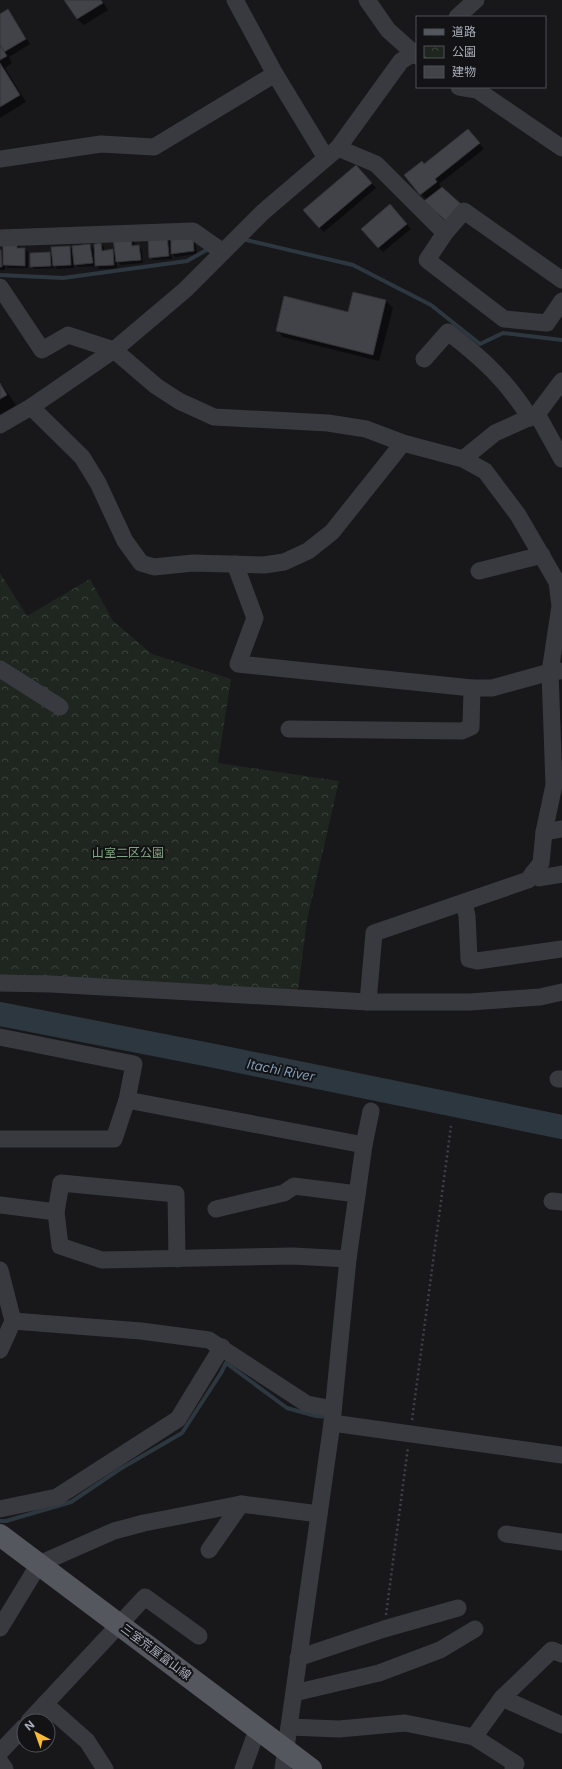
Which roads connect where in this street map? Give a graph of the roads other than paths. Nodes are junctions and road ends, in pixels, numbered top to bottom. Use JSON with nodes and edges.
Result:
{"nodes":[{"id":1,"x":235,"y":0,"type":"edge"},
{"id":2,"x":367,"y":0,"type":"edge"},
{"id":3,"x":476,"y":0,"type":"edge"},
{"id":4,"x":458,"y":16,"type":"edge"},
{"id":5,"x":416,"y":53,"type":"edge"},
{"id":6,"x":274,"y":74,"type":"junction"},
{"id":7,"x":465,"y":88,"type":"edge"},
{"id":8,"x":562,"y":148,"type":"edge"},
{"id":9,"x":332,"y":153,"type":"junction"},
{"id":10,"x":0,"y":159,"type":"edge"},
{"id":11,"x":446,"y":233,"type":"junction"},
{"id":12,"x":0,"y":238,"type":"edge"},
{"id":13,"x":223,"y":252,"type":"junction"},
{"id":14,"x":562,"y":280,"type":"edge"},
{"id":15,"x":0,"y":287,"type":"edge"},
{"id":16,"x":562,"y":301,"type":"edge"},
{"id":17,"x":114,"y":350,"type":"junction"},
{"id":18,"x":424,"y":359,"type":"dead end"},
{"id":19,"x":562,"y":382,"type":"edge"},
{"id":20,"x":31,"y":407,"type":"junction"},
{"id":21,"x":533,"y":416,"type":"junction"},
{"id":22,"x":0,"y":425,"type":"edge"},
{"id":23,"x":403,"y":443,"type":"junction"},
{"id":24,"x":463,"y":459,"type":"junction"},
{"id":25,"x":562,"y":459,"type":"edge"},
{"id":26,"x":542,"y":555,"type":"junction"},
{"id":27,"x":235,"y":564,"type":"junction"},
{"id":28,"x":479,"y":571,"type":"dead end"},
{"id":29,"x":561,"y":606,"type":"edge"},
{"id":30,"x":0,"y":669,"type":"edge"},
{"id":31,"x":556,"y":671,"type":"edge"},
{"id":32,"x":472,"y":688,"type":"junction"},
{"id":33,"x":60,"y":707,"type":"dead end"},
{"id":34,"x":289,"y":730,"type":"dead end"},
{"id":35,"x":557,"y":749,"type":"edge"},
{"id":36,"x":562,"y":829,"type":"edge"},
{"id":37,"x":544,"y":832,"type":"junction"},
{"id":38,"x":533,"y":873,"type":"junction"},
{"id":39,"x":562,"y":874,"type":"edge"},
{"id":40,"x":464,"y":902,"type":"junction"},
{"id":41,"x":562,"y":949,"type":"edge"},
{"id":42,"x":0,"y":983,"type":"edge"},
{"id":43,"x":562,"y":992,"type":"edge"},
{"id":44,"x":368,"y":1002,"type":"junction"},
{"id":45,"x":0,"y":1037,"type":"edge"},
{"id":46,"x":127,"y":1100,"type":"junction"},
{"id":47,"x":371,"y":1111,"type":"dead end"},
{"id":48,"x":0,"y":1138,"type":"edge"},
{"id":49,"x":364,"y":1145,"type":"junction"},
{"id":50,"x":357,"y":1194,"type":"junction"},
{"id":51,"x":0,"y":1205,"type":"edge"},
{"id":52,"x":216,"y":1209,"type":"dead end"},
{"id":53,"x":56,"y":1212,"type":"junction"},
{"id":54,"x":177,"y":1259,"type":"junction"},
{"id":55,"x":348,"y":1259,"type":"junction"},
{"id":56,"x":0,"y":1270,"type":"edge"},
{"id":57,"x":13,"y":1321,"type":"junction"},
{"id":58,"x":222,"y":1348,"type":"junction"},
{"id":59,"x":0,"y":1350,"type":"edge"},
{"id":60,"x":332,"y":1416,"type":"junction"},
{"id":61,"x":562,"y":1455,"type":"edge"},
{"id":62,"x":241,"y":1504,"type":"junction"},
{"id":63,"x":0,"y":1509,"type":"edge"},
{"id":64,"x":319,"y":1514,"type":"junction"},
{"id":65,"x":506,"y":1534,"type":"dead end"},
{"id":66,"x":0,"y":1535,"type":"edge"},
{"id":67,"x":562,"y":1542,"type":"edge"},
{"id":68,"x":209,"y":1550,"type":"dead end"},
{"id":69,"x":39,"y":1564,"type":"junction"},
{"id":70,"x":458,"y":1608,"type":"dead end"},
{"id":71,"x":120,"y":1625,"type":"junction"},
{"id":72,"x":0,"y":1628,"type":"edge"},
{"id":73,"x":475,"y":1629,"type":"dead end"},
{"id":74,"x":199,"y":1636,"type":"dead end"},
{"id":75,"x":562,"y":1654,"type":"edge"},
{"id":76,"x":298,"y":1658,"type":"junction"},
{"id":77,"x":294,"y":1693,"type":"junction"},
{"id":78,"x":502,"y":1698,"type":"junction"},
{"id":79,"x":45,"y":1704,"type":"junction"},
{"id":80,"x":37,"y":1713,"type":"edge"},
{"id":81,"x":562,"y":1725,"type":"edge"},
{"id":82,"x":289,"y":1727,"type":"junction"},
{"id":83,"x":257,"y":1730,"type":"junction"},
{"id":84,"x":16,"y":1735,"type":"edge"},
{"id":85,"x":474,"y":1737,"type":"junction"},
{"id":86,"x":0,"y":1752,"type":"edge"},
{"id":87,"x":284,"y":1760,"type":"edge"},
{"id":88,"x":0,"y":1762,"type":"edge"},
{"id":89,"x":5,"y":1769,"type":"edge"},
{"id":90,"x":105,"y":1769,"type":"edge"},
{"id":91,"x":243,"y":1769,"type":"edge"},
{"id":92,"x":311,"y":1769,"type":"edge"},
{"id":93,"x":513,"y":1769,"type":"edge"}],
"edges":[{"from":1,"to":6,"type":"street"},
{"from":2,"to":5,"type":"street"},
{"from":3,"to":4,"type":"street"},
{"from":5,"to":9,"type":"street"},
{"from":6,"to":9,"type":"street"},
{"from":6,"to":10,"type":"street"},
{"from":7,"to":8,"type":"street"},
{"from":9,"to":11,"type":"street"},
{"from":9,"to":13,"type":"street"},
{"from":11,"to":14,"type":"street"},
{"from":11,"to":16,"type":"street"},
{"from":12,"to":13,"type":"street"},
{"from":13,"to":17,"type":"street"},
{"from":15,"to":17,"type":"street"},
{"from":17,"to":20,"type":"street"},
{"from":17,"to":23,"type":"street"},
{"from":18,"to":21,"type":"street"},
{"from":19,"to":21,"type":"street"},
{"from":20,"to":22,"type":"street"},
{"from":20,"to":27,"type":"street"},
{"from":21,"to":24,"type":"street"},
{"from":21,"to":25,"type":"street"},
{"from":23,"to":24,"type":"street"},
{"from":23,"to":27,"type":"street"},
{"from":24,"to":26,"type":"street"},
{"from":26,"to":28,"type":"street"},
{"from":26,"to":29,"type":"street"},
{"from":27,"to":32,"type":"street"},
{"from":29,"to":31,"type":"street"},
{"from":30,"to":33,"type":"street"},
{"from":31,"to":32,"type":"street"},
{"from":31,"to":35,"type":"street"},
{"from":32,"to":34,"type":"street"},
{"from":35,"to":37,"type":"street"},
{"from":36,"to":37,"type":"street"},
{"from":37,"to":38,"type":"street"},
{"from":38,"to":39,"type":"street"},
{"from":38,"to":40,"type":"street"},
{"from":40,"to":41,"type":"street"},
{"from":40,"to":44,"type":"street"},
{"from":42,"to":44,"type":"street"},
{"from":43,"to":44,"type":"street"},
{"from":45,"to":46,"type":"street"},
{"from":46,"to":48,"type":"street"},
{"from":46,"to":49,"type":"street"},
{"from":47,"to":49,"type":"street"},
{"from":49,"to":50,"type":"street"},
{"from":50,"to":52,"type":"street"},
{"from":50,"to":55,"type":"street"},
{"from":51,"to":53,"type":"street"},
{"from":53,"to":54,"type":"street"},
{"from":53,"to":54,"type":"street"},
{"from":54,"to":55,"type":"street"},
{"from":55,"to":60,"type":"street"},
{"from":56,"to":57,"type":"street"},
{"from":57,"to":58,"type":"street"},
{"from":57,"to":59,"type":"street"},
{"from":58,"to":60,"type":"street"},
{"from":58,"to":63,"type":"street"},
{"from":60,"to":61,"type":"street"},
{"from":60,"to":64,"type":"street"},
{"from":62,"to":64,"type":"street"},
{"from":62,"to":68,"type":"street"},
{"from":62,"to":69,"type":"street"},
{"from":64,"to":76,"type":"street"},
{"from":65,"to":67,"type":"street"},
{"from":66,"to":69,"type":"main road","name":"三室荒屋富山線"},
{"from":69,"to":71,"type":"main road","name":"三室荒屋富山線"},
{"from":69,"to":72,"type":"street"},
{"from":70,"to":76,"type":"street"},
{"from":71,"to":74,"type":"street"},
{"from":71,"to":79,"type":"street"},
{"from":71,"to":83,"type":"main road","name":"三室荒屋富山線"},
{"from":73,"to":77,"type":"street"},
{"from":75,"to":78,"type":"street"},
{"from":76,"to":77,"type":"street"},
{"from":77,"to":82,"type":"street"},
{"from":78,"to":81,"type":"street"},
{"from":78,"to":85,"type":"street"},
{"from":79,"to":80,"type":"street"},
{"from":79,"to":90,"type":"street"},
{"from":82,"to":85,"type":"street"},
{"from":82,"to":87,"type":"street"},
{"from":83,"to":87,"type":"main road","name":"三室荒屋富山線"},
{"from":83,"to":91,"type":"street"},
{"from":84,"to":86,"type":"street"},
{"from":85,"to":93,"type":"street"},
{"from":87,"to":92,"type":"main road","name":"三室荒屋富山線"},
{"from":88,"to":89,"type":"street"}]}
